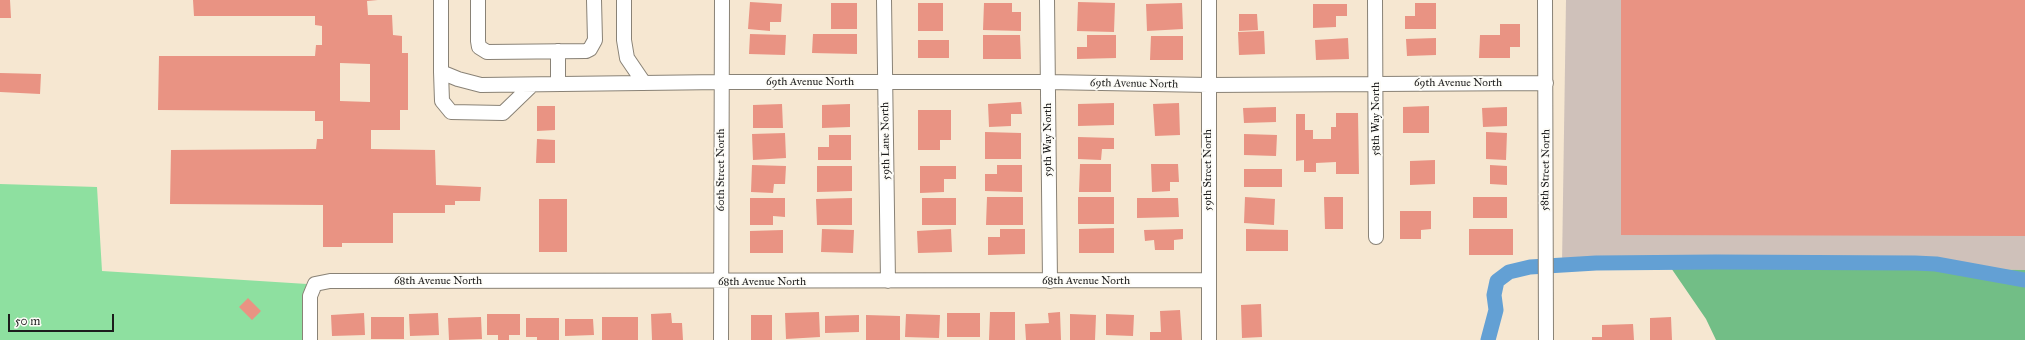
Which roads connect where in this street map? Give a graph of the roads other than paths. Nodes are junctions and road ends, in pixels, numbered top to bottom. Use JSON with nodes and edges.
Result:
{"nodes":[{"id":1,"x":441,"y":0,"type":"edge"},
{"id":2,"x":478,"y":0,"type":"edge"},
{"id":3,"x":594,"y":0,"type":"edge"},
{"id":4,"x":624,"y":0,"type":"edge"},
{"id":5,"x":722,"y":0,"type":"edge"},
{"id":6,"x":884,"y":0,"type":"edge"},
{"id":7,"x":1047,"y":0,"type":"edge"},
{"id":8,"x":1209,"y":0,"type":"edge"},
{"id":9,"x":1375,"y":0,"type":"edge"},
{"id":10,"x":1545,"y":0,"type":"edge"},
{"id":11,"x":558,"y":51,"type":"junction"},
{"id":12,"x":441,"y":72,"type":"junction"},
{"id":13,"x":722,"y":82,"type":"junction"},
{"id":14,"x":885,"y":82,"type":"junction"},
{"id":15,"x":1048,"y":82,"type":"junction"},
{"id":16,"x":1375,"y":82,"type":"junction"},
{"id":17,"x":1546,"y":82,"type":"junction"},
{"id":18,"x":644,"y":83,"type":"junction"},
{"id":19,"x":558,"y":84,"type":"junction"},
{"id":20,"x":532,"y":85,"type":"junction"},
{"id":21,"x":1208,"y":85,"type":"junction"},
{"id":22,"x":1376,"y":237,"type":"dead end"},
{"id":23,"x":1208,"y":280,"type":"junction"},
{"id":24,"x":888,"y":281,"type":"junction"},
{"id":25,"x":1050,"y":281,"type":"junction"},
{"id":26,"x":720,"y":282,"type":"junction"},
{"id":27,"x":310,"y":340,"type":"edge"},
{"id":28,"x":721,"y":340,"type":"edge"},
{"id":29,"x":1209,"y":340,"type":"edge"},
{"id":30,"x":1546,"y":340,"type":"edge"}],
"edges":[{"from":1,"to":12,"type":"street"},
{"from":2,"to":11,"type":"street"},
{"from":3,"to":11,"type":"street"},
{"from":4,"to":18,"type":"street"},
{"from":5,"to":13,"type":"street","name":"60th Street North"},
{"from":6,"to":14,"type":"street","name":"59th Lane North"},
{"from":7,"to":15,"type":"street","name":"59th Way North"},
{"from":8,"to":21,"type":"street","name":"59th Street North"},
{"from":9,"to":16,"type":"street","name":"58th Way North"},
{"from":10,"to":17,"type":"street","name":"58th Street North"},
{"from":11,"to":19,"type":"street"},
{"from":12,"to":20,"type":"street","name":"69th Avenue North"},
{"from":12,"to":20,"type":"street"},
{"from":13,"to":14,"type":"street","name":"69th Avenue North"},
{"from":13,"to":18,"type":"street","name":"69th Avenue North"},
{"from":13,"to":26,"type":"street","name":"60th Street North"},
{"from":14,"to":15,"type":"street","name":"69th Avenue North"},
{"from":14,"to":24,"type":"street","name":"59th Lane North"},
{"from":15,"to":21,"type":"street","name":"69th Avenue North"},
{"from":15,"to":25,"type":"street","name":"59th Way North"},
{"from":16,"to":17,"type":"street","name":"69th Avenue North"},
{"from":16,"to":21,"type":"street","name":"69th Avenue North"},
{"from":16,"to":22,"type":"street","name":"58th Way North"},
{"from":17,"to":30,"type":"street","name":"58th Street North"},
{"from":18,"to":19,"type":"street","name":"69th Avenue North"},
{"from":19,"to":20,"type":"street","name":"69th Avenue North"},
{"from":21,"to":23,"type":"street","name":"59th Street North"},
{"from":23,"to":25,"type":"street","name":"68th Avenue North"},
{"from":23,"to":29,"type":"street","name":"59th Street North"},
{"from":24,"to":25,"type":"street","name":"68th Avenue North"},
{"from":24,"to":26,"type":"street","name":"68th Avenue North"},
{"from":26,"to":27,"type":"street","name":"68th Avenue North"},
{"from":26,"to":28,"type":"street","name":"60th Street North"}]}
